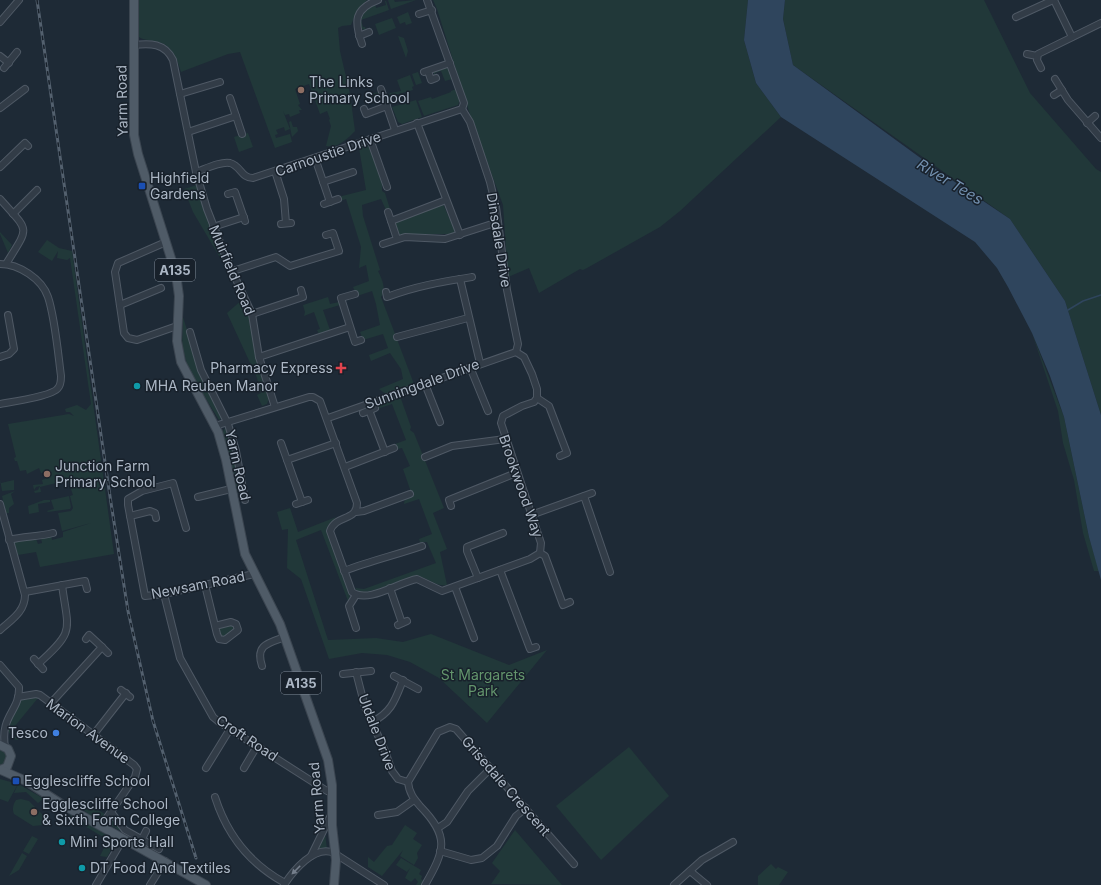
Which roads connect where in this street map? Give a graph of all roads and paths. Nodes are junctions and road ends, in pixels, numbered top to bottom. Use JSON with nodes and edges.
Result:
{"nodes":[{"id":1,"x":19,"y":0,"type":"edge"},
{"id":2,"x":134,"y":0,"type":"edge"},
{"id":3,"x":378,"y":0,"type":"edge"},
{"id":4,"x":427,"y":0,"type":"edge"},
{"id":5,"x":1054,"y":0,"type":"edge"},
{"id":6,"x":432,"y":10,"type":"junction"},
{"id":7,"x":419,"y":14,"type":"dead end"},
{"id":8,"x":1016,"y":17,"type":"dead end"},
{"id":9,"x":0,"y":22,"type":"edge"},
{"id":10,"x":1101,"y":23,"type":"edge"},
{"id":11,"x":369,"y":32,"type":"dead end"},
{"id":12,"x":359,"y":36,"type":"junction"},
{"id":13,"x":1072,"y":37,"type":"junction"},
{"id":14,"x":362,"y":44,"type":"dead end"},
{"id":15,"x":134,"y":45,"type":"junction"},
{"id":16,"x":17,"y":52,"type":"dead end"},
{"id":17,"x":1026,"y":54,"type":"dead end"},
{"id":18,"x":0,"y":56,"type":"edge"},
{"id":19,"x":1037,"y":56,"type":"junction"},
{"id":20,"x":450,"y":63,"type":"junction"},
{"id":21,"x":1041,"y":68,"type":"dead end"},
{"id":22,"x":436,"y":78,"type":"dead end"},
{"id":23,"x":1055,"y":79,"type":"dead end"},
{"id":24,"x":220,"y":82,"type":"dead end"},
{"id":25,"x":20,"y":83,"type":"dead end"},
{"id":26,"x":1062,"y":90,"type":"junction"},
{"id":27,"x":390,"y":91,"type":"dead end"},
{"id":28,"x":180,"y":94,"type":"junction"},
{"id":29,"x":1054,"y":95,"type":"dead end"},
{"id":30,"x":230,"y":98,"type":"dead end"},
{"id":31,"x":387,"y":106,"type":"junction"},
{"id":32,"x":0,"y":108,"type":"edge"},
{"id":33,"x":364,"y":109,"type":"dead end"},
{"id":34,"x":462,"y":109,"type":"junction"},
{"id":35,"x":236,"y":116,"type":"junction"},
{"id":36,"x":1095,"y":116,"type":"dead end"},
{"id":37,"x":417,"y":123,"type":"junction"},
{"id":38,"x":1087,"y":123,"type":"junction"},
{"id":39,"x":395,"y":130,"type":"junction"},
{"id":40,"x":188,"y":132,"type":"junction"},
{"id":41,"x":242,"y":134,"type":"dead end"},
{"id":42,"x":1101,"y":138,"type":"edge"},
{"id":43,"x":370,"y":139,"type":"junction"},
{"id":44,"x":27,"y":143,"type":"dead end"},
{"id":45,"x":315,"y":158,"type":"junction"},
{"id":46,"x":0,"y":167,"type":"edge"},
{"id":47,"x":275,"y":171,"type":"junction"},
{"id":48,"x":196,"y":172,"type":"junction"},
{"id":49,"x":353,"y":172,"type":"dead end"},
{"id":50,"x":323,"y":182,"type":"junction"},
{"id":51,"x":387,"y":187,"type":"dead end"},
{"id":52,"x":37,"y":190,"type":"dead end"},
{"id":53,"x":228,"y":194,"type":"dead end"},
{"id":54,"x":338,"y":199,"type":"dead end"},
{"id":55,"x":0,"y":200,"type":"edge"},
{"id":56,"x":446,"y":200,"type":"junction"},
{"id":57,"x":388,"y":212,"type":"dead end"},
{"id":58,"x":13,"y":214,"type":"junction"},
{"id":59,"x":391,"y":221,"type":"junction"},
{"id":60,"x":498,"y":222,"type":"junction"},
{"id":61,"x":286,"y":224,"type":"dead end"},
{"id":62,"x":213,"y":227,"type":"junction"},
{"id":63,"x":326,"y":235,"type":"dead end"},
{"id":64,"x":460,"y":235,"type":"junction"},
{"id":65,"x":397,"y":239,"type":"junction"},
{"id":66,"x":166,"y":242,"type":"junction"},
{"id":67,"x":383,"y":244,"type":"dead end"},
{"id":68,"x":277,"y":251,"type":"dead end"},
{"id":69,"x":279,"y":258,"type":"junction"},
{"id":70,"x":3,"y":264,"type":"edge"},
{"id":71,"x":233,"y":271,"type":"junction"},
{"id":72,"x":472,"y":277,"type":"dead end"},
{"id":73,"x":460,"y":279,"type":"junction"},
{"id":74,"x":161,"y":288,"type":"dead end"},
{"id":75,"x":386,"y":292,"type":"dead end"},
{"id":76,"x":355,"y":294,"type":"dead end"},
{"id":77,"x":306,"y":304,"type":"dead end"},
{"id":78,"x":120,"y":305,"type":"junction"},
{"id":79,"x":252,"y":314,"type":"junction"},
{"id":80,"x":7,"y":315,"type":"dead end"},
{"id":81,"x":468,"y":318,"type":"junction"},
{"id":82,"x":177,"y":326,"type":"junction"},
{"id":83,"x":350,"y":327,"type":"junction"},
{"id":84,"x":190,"y":332,"type":"dead end"},
{"id":85,"x":402,"y":338,"type":"dead end"},
{"id":86,"x":361,"y":340,"type":"dead end"},
{"id":87,"x":516,"y":352,"type":"junction"},
{"id":88,"x":259,"y":356,"type":"junction"},
{"id":89,"x":0,"y":357,"type":"edge"},
{"id":90,"x":480,"y":363,"type":"junction"},
{"id":91,"x":470,"y":367,"type":"junction"},
{"id":92,"x":425,"y":384,"type":"junction"},
{"id":93,"x":537,"y":398,"type":"junction"},
{"id":94,"x":0,"y":404,"type":"edge"},
{"id":95,"x":275,"y":407,"type":"junction"},
{"id":96,"x":369,"y":410,"type":"dead end"},
{"id":97,"x":488,"y":411,"type":"dead end"},
{"id":98,"x":328,"y":418,"type":"junction"},
{"id":99,"x":227,"y":421,"type":"junction"},
{"id":100,"x":440,"y":422,"type":"dead end"},
{"id":101,"x":215,"y":426,"type":"junction"},
{"id":102,"x":505,"y":439,"type":"junction"},
{"id":103,"x":281,"y":443,"type":"dead end"},
{"id":104,"x":336,"y":443,"type":"junction"},
{"id":105,"x":394,"y":448,"type":"dead end"},
{"id":106,"x":385,"y":452,"type":"junction"},
{"id":107,"x":560,"y":456,"type":"dead end"},
{"id":108,"x":425,"y":457,"type":"dead end"},
{"id":109,"x":287,"y":460,"type":"junction"},
{"id":110,"x":345,"y":467,"type":"junction"},
{"id":111,"x":516,"y":473,"type":"junction"},
{"id":112,"x":231,"y":489,"type":"junction"},
{"id":113,"x":592,"y":493,"type":"dead end"},
{"id":114,"x":410,"y":494,"type":"dead end"},
{"id":115,"x":584,"y":496,"type":"junction"},
{"id":116,"x":198,"y":497,"type":"dead end"},
{"id":117,"x":243,"y":497,"type":"dead end"},
{"id":118,"x":0,"y":504,"type":"edge"},
{"id":119,"x":296,"y":504,"type":"dead end"},
{"id":120,"x":451,"y":506,"type":"dead end"},
{"id":121,"x":356,"y":510,"type":"junction"},
{"id":122,"x":531,"y":515,"type":"junction"},
{"id":123,"x":130,"y":516,"type":"junction"},
{"id":124,"x":156,"y":518,"type":"dead end"},
{"id":125,"x":3,"y":527,"type":"edge"},
{"id":126,"x":186,"y":528,"type":"dead end"},
{"id":127,"x":53,"y":533,"type":"dead end"},
{"id":128,"x":503,"y":533,"type":"dead end"},
{"id":129,"x":9,"y":540,"type":"junction"},
{"id":130,"x":422,"y":546,"type":"dead end"},
{"id":131,"x":540,"y":553,"type":"junction"},
{"id":132,"x":607,"y":569,"type":"dead end"},
{"id":133,"x":500,"y":570,"type":"junction"},
{"id":134,"x":344,"y":571,"type":"junction"},
{"id":135,"x":254,"y":574,"type":"junction"},
{"id":136,"x":478,"y":578,"type":"junction"},
{"id":137,"x":62,"y":585,"type":"junction"},
{"id":138,"x":205,"y":585,"type":"junction"},
{"id":139,"x":455,"y":587,"type":"junction"},
{"id":140,"x":390,"y":588,"type":"junction"},
{"id":141,"x":87,"y":589,"type":"dead end"},
{"id":142,"x":25,"y":592,"type":"junction"},
{"id":143,"x":164,"y":594,"type":"junction"},
{"id":144,"x":356,"y":595,"type":"junction"},
{"id":145,"x":570,"y":602,"type":"dead end"},
{"id":146,"x":402,"y":623,"type":"dead end"},
{"id":147,"x":215,"y":626,"type":"dead end"},
{"id":148,"x":355,"y":628,"type":"dead end"},
{"id":149,"x":0,"y":630,"type":"edge"},
{"id":150,"x":87,"y":635,"type":"dead end"},
{"id":151,"x":285,"y":637,"type":"junction"},
{"id":152,"x":474,"y":638,"type":"dead end"},
{"id":153,"x":102,"y":647,"type":"junction"},
{"id":154,"x":536,"y":647,"type":"dead end"},
{"id":155,"x":108,"y":653,"type":"dead end"},
{"id":156,"x":38,"y":664,"type":"dead end"},
{"id":157,"x":0,"y":665,"type":"edge"},
{"id":158,"x":262,"y":666,"type":"dead end"},
{"id":159,"x":371,"y":671,"type":"dead end"},
{"id":160,"x":356,"y":672,"type":"junction"},
{"id":161,"x":343,"y":674,"type":"dead end"},
{"id":162,"x":394,"y":676,"type":"dead end"},
{"id":163,"x":403,"y":680,"type":"junction"},
{"id":164,"x":418,"y":689,"type":"dead end"},
{"id":165,"x":126,"y":694,"type":"dead end"},
{"id":166,"x":18,"y":697,"type":"junction"},
{"id":167,"x":50,"y":703,"type":"junction"},
{"id":168,"x":372,"y":722,"type":"junction"},
{"id":169,"x":0,"y":727,"type":"edge"},
{"id":170,"x":230,"y":730,"type":"junction"},
{"id":171,"x":94,"y":734,"type":"junction"},
{"id":172,"x":0,"y":737,"type":"edge"},
{"id":173,"x":2,"y":746,"type":"edge"},
{"id":174,"x":257,"y":746,"type":"junction"},
{"id":175,"x":10,"y":761,"type":"junction"},
{"id":176,"x":206,"y":768,"type":"dead end"},
{"id":177,"x":244,"y":768,"type":"dead end"},
{"id":178,"x":491,"y":768,"type":"junction"},
{"id":179,"x":0,"y":770,"type":"edge"},
{"id":180,"x":26,"y":781,"type":"junction"},
{"id":181,"x":408,"y":782,"type":"junction"},
{"id":182,"x":332,"y":792,"type":"junction"},
{"id":183,"x":215,"y":797,"type":"dead end"},
{"id":184,"x":414,"y":800,"type":"junction"},
{"id":185,"x":526,"y":808,"type":"junction"},
{"id":186,"x":111,"y":812,"type":"junction"},
{"id":187,"x":331,"y":815,"type":"junction"},
{"id":188,"x":378,"y":815,"type":"dead end"},
{"id":189,"x":101,"y":826,"type":"junction"},
{"id":190,"x":438,"y":828,"type":"junction"},
{"id":191,"x":146,"y":831,"type":"dead end"},
{"id":192,"x":123,"y":838,"type":"junction"},
{"id":193,"x":142,"y":840,"type":"junction"},
{"id":194,"x":733,"y":842,"type":"dead end"},
{"id":195,"x":159,"y":849,"type":"dead end"},
{"id":196,"x":440,"y":851,"type":"junction"},
{"id":197,"x":336,"y":854,"type":"junction"},
{"id":198,"x":311,"y":856,"type":"junction"},
{"id":199,"x":165,"y":861,"type":"junction"},
{"id":200,"x":574,"y":864,"type":"dead end"},
{"id":201,"x":690,"y":871,"type":"junction"},
{"id":202,"x":285,"y":884,"type":"edge"},
{"id":203,"x":96,"y":885,"type":"edge"},
{"id":204,"x":150,"y":885,"type":"edge"},
{"id":205,"x":206,"y":885,"type":"edge"},
{"id":206,"x":334,"y":885,"type":"edge"},
{"id":207,"x":384,"y":885,"type":"edge"},
{"id":208,"x":425,"y":885,"type":"edge"},
{"id":209,"x":674,"y":885,"type":"edge"},
{"id":210,"x":707,"y":885,"type":"edge"}],
"edges":[{"from":1,"to":9,"type":"street"},
{"from":2,"to":15,"type":"main road","name":"Yarm Road","number":"A135"},
{"from":3,"to":12,"type":"street"},
{"from":4,"to":6,"type":"street"},
{"from":5,"to":8,"type":"street"},
{"from":5,"to":13,"type":"street"},
{"from":6,"to":7,"type":"street"},
{"from":6,"to":20,"type":"street"},
{"from":10,"to":13,"type":"street"},
{"from":11,"to":12,"type":"street"},
{"from":12,"to":14,"type":"street"},
{"from":13,"to":19,"type":"street"},
{"from":15,"to":28,"type":"street","name":"Muirfield Road"},
{"from":15,"to":66,"type":"main road","name":"Yarm Road","number":"A135"},
{"from":16,"to":18,"type":"street"},
{"from":17,"to":19,"type":"street"},
{"from":19,"to":21,"type":"street"},
{"from":20,"to":22,"type":"street"},
{"from":20,"to":34,"type":"street"},
{"from":23,"to":26,"type":"street"},
{"from":24,"to":28,"type":"street"},
{"from":25,"to":32,"type":"street"},
{"from":26,"to":29,"type":"street"},
{"from":26,"to":38,"type":"street"},
{"from":27,"to":31,"type":"street"},
{"from":28,"to":40,"type":"street","name":"Muirfield Road"},
{"from":30,"to":35,"type":"street"},
{"from":31,"to":33,"type":"street"},
{"from":31,"to":39,"type":"street"},
{"from":34,"to":37,"type":"street","name":"Carnoustie Drive"},
{"from":34,"to":60,"type":"street","name":"Dinsdale Drive"},
{"from":35,"to":40,"type":"street"},
{"from":35,"to":41,"type":"street"},
{"from":36,"to":38,"type":"street"},
{"from":37,"to":39,"type":"street","name":"Carnoustie Drive"},
{"from":37,"to":56,"type":"street"},
{"from":38,"to":42,"type":"street"},
{"from":39,"to":43,"type":"street","name":"Carnoustie Drive"},
{"from":40,"to":48,"type":"street","name":"Muirfield Road"},
{"from":43,"to":45,"type":"street","name":"Carnoustie Drive"},
{"from":43,"to":51,"type":"street"},
{"from":44,"to":46,"type":"street"},
{"from":45,"to":47,"type":"street","name":"Carnoustie Drive"},
{"from":45,"to":50,"type":"street"},
{"from":47,"to":48,"type":"street","name":"Carnoustie Drive"},
{"from":47,"to":61,"type":"street"},
{"from":48,"to":62,"type":"street","name":"Muirfield Road"},
{"from":49,"to":50,"type":"street"},
{"from":50,"to":54,"type":"street"},
{"from":52,"to":58,"type":"street"},
{"from":53,"to":62,"type":"street"},
{"from":55,"to":58,"type":"street"},
{"from":56,"to":59,"type":"street"},
{"from":56,"to":64,"type":"street"},
{"from":57,"to":59,"type":"street"},
{"from":58,"to":70,"type":"street"},
{"from":59,"to":65,"type":"street"},
{"from":60,"to":64,"type":"street"},
{"from":60,"to":87,"type":"street","name":"Dinsdale Drive"},
{"from":62,"to":71,"type":"street","name":"Muirfield Road"},
{"from":63,"to":69,"type":"street"},
{"from":64,"to":65,"type":"street"},
{"from":65,"to":67,"type":"street"},
{"from":66,"to":78,"type":"street"},
{"from":66,"to":82,"type":"main road","name":"Yarm Road","number":"A135"},
{"from":68,"to":69,"type":"street"},
{"from":69,"to":71,"type":"street"},
{"from":70,"to":94,"type":"street"},
{"from":71,"to":79,"type":"street","name":"Muirfield Road"},
{"from":72,"to":73,"type":"street"},
{"from":73,"to":75,"type":"street"},
{"from":73,"to":81,"type":"street"},
{"from":74,"to":78,"type":"street"},
{"from":76,"to":83,"type":"street"},
{"from":77,"to":79,"type":"street"},
{"from":78,"to":82,"type":"street"},
{"from":79,"to":88,"type":"street","name":"Muirfield Road"},
{"from":80,"to":89,"type":"street"},
{"from":81,"to":85,"type":"street"},
{"from":81,"to":90,"type":"street"},
{"from":82,"to":101,"type":"main road","name":"Yarm Road","number":"A135"},
{"from":83,"to":86,"type":"street"},
{"from":83,"to":88,"type":"street"},
{"from":84,"to":99,"type":"street"},
{"from":87,"to":90,"type":"street","name":"Sunningdale Drive"},
{"from":87,"to":93,"type":"street"},
{"from":88,"to":95,"type":"street","name":"Muirfield Road"},
{"from":90,"to":91,"type":"street","name":"Sunningdale Drive"},
{"from":91,"to":92,"type":"street","name":"Sunningdale Drive"},
{"from":91,"to":97,"type":"street"},
{"from":92,"to":98,"type":"street","name":"Sunningdale Drive"},
{"from":92,"to":100,"type":"street"},
{"from":93,"to":102,"type":"street","name":"Brookwood Way"},
{"from":93,"to":107,"type":"street"},
{"from":95,"to":98,"type":"street"},
{"from":95,"to":99,"type":"street"},
{"from":96,"to":106,"type":"street"},
{"from":98,"to":104,"type":"street"},
{"from":99,"to":101,"type":"street"},
{"from":99,"to":117,"type":"street"},
{"from":101,"to":112,"type":"main road","name":"Yarm Road","number":"A135"},
{"from":102,"to":108,"type":"street"},
{"from":102,"to":111,"type":"street","name":"Brookwood Way"},
{"from":103,"to":109,"type":"street"},
{"from":104,"to":109,"type":"street"},
{"from":104,"to":110,"type":"street"},
{"from":105,"to":106,"type":"street"},
{"from":106,"to":110,"type":"street"},
{"from":109,"to":119,"type":"street"},
{"from":110,"to":121,"type":"street"},
{"from":111,"to":120,"type":"street"},
{"from":111,"to":122,"type":"street","name":"Brookwood Way"},
{"from":112,"to":116,"type":"street"},
{"from":112,"to":135,"type":"main road","name":"Yarm Road","number":"A135"},
{"from":113,"to":115,"type":"street"},
{"from":114,"to":121,"type":"street"},
{"from":115,"to":122,"type":"street"},
{"from":115,"to":132,"type":"street"},
{"from":118,"to":125,"type":"street"},
{"from":121,"to":134,"type":"street"},
{"from":122,"to":131,"type":"street","name":"Brookwood Way"},
{"from":123,"to":124,"type":"street"},
{"from":123,"to":126,"type":"street"},
{"from":123,"to":143,"type":"street","name":"Newsam Road"},
{"from":125,"to":129,"type":"street"},
{"from":127,"to":129,"type":"street"},
{"from":128,"to":136,"type":"street"},
{"from":129,"to":142,"type":"street"},
{"from":130,"to":134,"type":"street"},
{"from":131,"to":133,"type":"street"},
{"from":131,"to":145,"type":"street"},
{"from":133,"to":136,"type":"street"},
{"from":133,"to":154,"type":"street"},
{"from":134,"to":144,"type":"street"},
{"from":135,"to":138,"type":"street","name":"Newsam Road"},
{"from":135,"to":151,"type":"main road","name":"Yarm Road","number":"A135"},
{"from":136,"to":139,"type":"street"},
{"from":137,"to":141,"type":"street"},
{"from":137,"to":142,"type":"street"},
{"from":137,"to":156,"type":"street"},
{"from":138,"to":143,"type":"street","name":"Newsam Road"},
{"from":138,"to":147,"type":"street"},
{"from":139,"to":140,"type":"street"},
{"from":139,"to":152,"type":"street"},
{"from":140,"to":144,"type":"street"},
{"from":140,"to":146,"type":"street"},
{"from":142,"to":149,"type":"street"},
{"from":143,"to":170,"type":"street","name":"Croft Road"},
{"from":144,"to":148,"type":"street"},
{"from":150,"to":153,"type":"street"},
{"from":151,"to":158,"type":"street"},
{"from":151,"to":182,"type":"main road","name":"Yarm Road","number":"A135"},
{"from":153,"to":155,"type":"street"},
{"from":153,"to":167,"type":"street"},
{"from":157,"to":166,"type":"street"},
{"from":159,"to":160,"type":"street"},
{"from":160,"to":161,"type":"street"},
{"from":160,"to":168,"type":"street","name":"Uldale Drive"},
{"from":162,"to":163,"type":"street"},
{"from":163,"to":164,"type":"street"},
{"from":163,"to":168,"type":"street"},
{"from":165,"to":171,"type":"street"},
{"from":166,"to":167,"type":"street","name":"Marion Avenue"},
{"from":166,"to":169,"type":"street"},
{"from":167,"to":171,"type":"street","name":"Marion Avenue"},
{"from":168,"to":181,"type":"street","name":"Uldale Drive"},
{"from":169,"to":172,"type":"street"},
{"from":170,"to":174,"type":"street","name":"Croft Road"},
{"from":170,"to":176,"type":"street"},
{"from":171,"to":186,"type":"street","name":"Marion Avenue"},
{"from":172,"to":173,"type":"street"},
{"from":173,"to":175,"type":"main road"},
{"from":174,"to":177,"type":"street"},
{"from":174,"to":182,"type":"street","name":"Croft Road"},
{"from":175,"to":179,"type":"main road"},
{"from":175,"to":180,"type":"main road"},
{"from":178,"to":181,"type":"street","name":"Grisedale Crescent"},
{"from":178,"to":185,"type":"street","name":"Grisedale Crescent"},
{"from":178,"to":190,"type":"street"},
{"from":179,"to":180,"type":"main road"},
{"from":180,"to":189,"type":"main road"},
{"from":181,"to":184,"type":"street"},
{"from":182,"to":187,"type":"main road","name":"Yarm Road","number":"A135"},
{"from":183,"to":202,"type":"street"},
{"from":184,"to":188,"type":"street"},
{"from":184,"to":190,"type":"street"},
{"from":185,"to":196,"type":"street"},
{"from":185,"to":200,"type":"street","name":"Grisedale Crescent"},
{"from":186,"to":189,"type":"street","name":"Marion Avenue"},
{"from":186,"to":193,"type":"street"},
{"from":187,"to":197,"type":"main road","name":"Yarm Road","number":"A135"},
{"from":187,"to":198,"type":"street"},
{"from":189,"to":192,"type":"main road"},
{"from":190,"to":196,"type":"street"},
{"from":191,"to":193,"type":"street"},
{"from":192,"to":199,"type":"main road"},
{"from":192,"to":203,"type":"street"},
{"from":193,"to":195,"type":"street"},
{"from":194,"to":201,"type":"street"},
{"from":196,"to":208,"type":"street"},
{"from":197,"to":198,"type":"street"},
{"from":197,"to":206,"type":"main road","name":"Yarm Road","number":"A135"},
{"from":197,"to":207,"type":"street"},
{"from":198,"to":202,"type":"street","one_way":true},
{"from":199,"to":204,"type":"street"},
{"from":199,"to":205,"type":"main road"},
{"from":201,"to":209,"type":"street"},
{"from":201,"to":210,"type":"street"}]}
